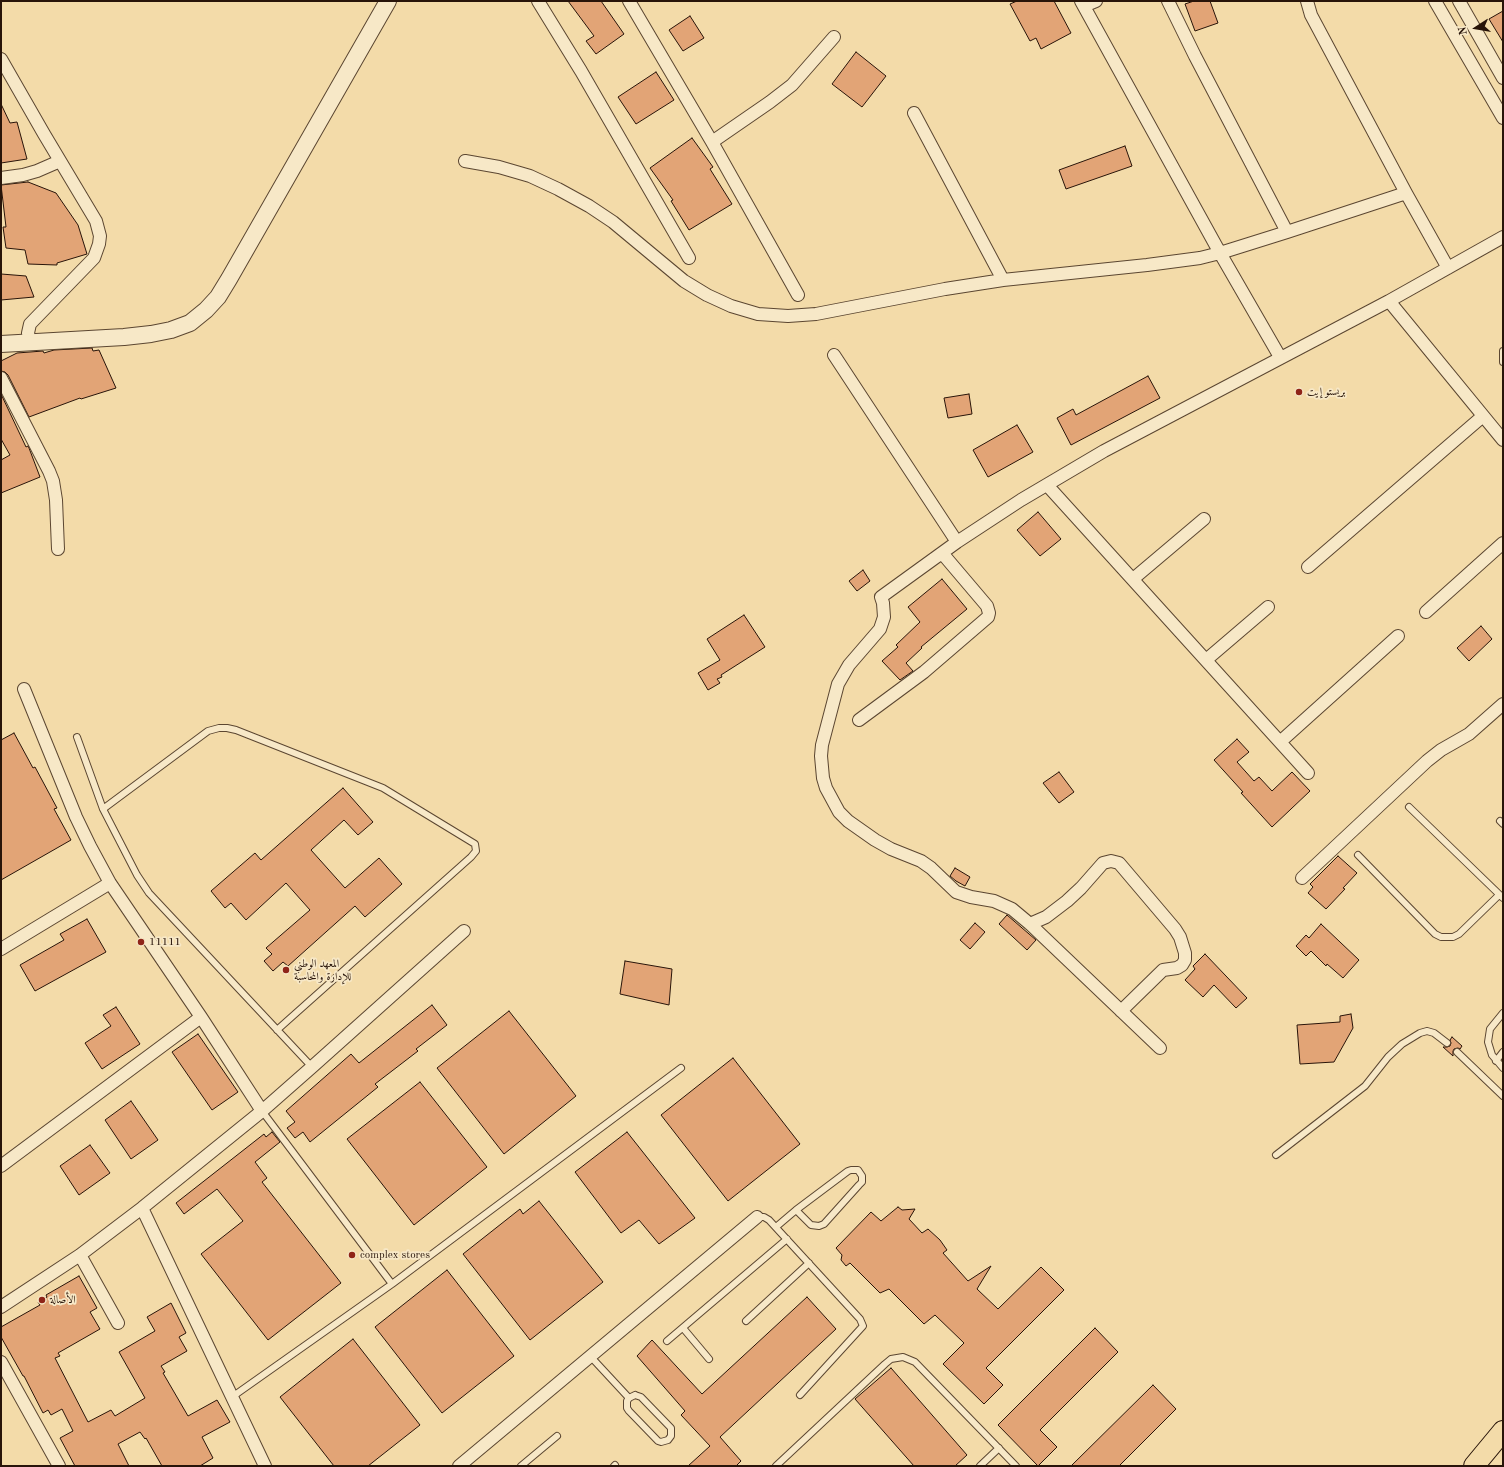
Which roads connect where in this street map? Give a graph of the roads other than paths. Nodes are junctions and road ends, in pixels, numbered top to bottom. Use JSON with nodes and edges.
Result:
{"nodes":[{"id":1,"x":388,"y":1,"type":"edge"},
{"id":2,"x":538,"y":1,"type":"edge"},
{"id":3,"x":629,"y":1,"type":"edge"},
{"id":4,"x":1096,"y":1,"type":"edge"},
{"id":5,"x":1168,"y":1,"type":"edge"},
{"id":6,"x":1307,"y":1,"type":"edge"},
{"id":7,"x":1435,"y":1,"type":"edge"},
{"id":8,"x":1459,"y":1,"type":"edge"},
{"id":9,"x":1082,"y":4,"type":"edge"},
{"id":10,"x":834,"y":37,"type":"dead end"},
{"id":11,"x":1,"y":58,"type":"edge"},
{"id":12,"x":1503,"y":78,"type":"edge"},
{"id":13,"x":1499,"y":99,"type":"edge"},
{"id":14,"x":914,"y":113,"type":"dead end"},
{"id":15,"x":1503,"y":118,"type":"edge"},
{"id":16,"x":712,"y":142,"type":"junction"},
{"id":17,"x":60,"y":161,"type":"junction"},
{"id":18,"x":465,"y":161,"type":"dead end"},
{"id":19,"x":1,"y":178,"type":"edge"},
{"id":20,"x":1406,"y":193,"type":"junction"},
{"id":21,"x":1287,"y":232,"type":"junction"},
{"id":22,"x":1503,"y":237,"type":"edge"},
{"id":23,"x":1220,"y":253,"type":"junction"},
{"id":24,"x":689,"y":258,"type":"dead end"},
{"id":25,"x":1448,"y":268,"type":"junction"},
{"id":26,"x":1003,"y":280,"type":"junction"},
{"id":27,"x":798,"y":295,"type":"dead end"},
{"id":28,"x":1389,"y":301,"type":"junction"},
{"id":29,"x":30,"y":342,"type":"junction"},
{"id":30,"x":1,"y":344,"type":"edge"},
{"id":31,"x":1503,"y":351,"type":"edge"},
{"id":32,"x":834,"y":355,"type":"dead end"},
{"id":33,"x":1280,"y":357,"type":"junction"},
{"id":34,"x":1503,"y":362,"type":"edge"},
{"id":35,"x":1,"y":378,"type":"edge"},
{"id":36,"x":1483,"y":416,"type":"junction"},
{"id":37,"x":1503,"y":440,"type":"edge"},
{"id":38,"x":1047,"y":485,"type":"junction"},
{"id":39,"x":1204,"y":519,"type":"dead end"},
{"id":40,"x":957,"y":542,"type":"junction"},
{"id":41,"x":1503,"y":544,"type":"edge"},
{"id":42,"x":58,"y":549,"type":"dead end"},
{"id":43,"x":942,"y":553,"type":"junction"},
{"id":44,"x":1308,"y":567,"type":"dead end"},
{"id":45,"x":1133,"y":580,"type":"junction"},
{"id":46,"x":1268,"y":607,"type":"dead end"},
{"id":47,"x":1426,"y":612,"type":"dead end"},
{"id":48,"x":1398,"y":636,"type":"dead end"},
{"id":49,"x":1206,"y":660,"type":"junction"},
{"id":50,"x":24,"y":689,"type":"dead end"},
{"id":51,"x":1503,"y":704,"type":"edge"},
{"id":52,"x":859,"y":720,"type":"dead end"},
{"id":53,"x":77,"y":737,"type":"dead end"},
{"id":54,"x":1280,"y":742,"type":"junction"},
{"id":55,"x":1308,"y":773,"type":"dead end"},
{"id":56,"x":1409,"y":807,"type":"dead end"},
{"id":57,"x":104,"y":809,"type":"junction"},
{"id":58,"x":1358,"y":855,"type":"dead end"},
{"id":59,"x":1302,"y":878,"type":"dead end"},
{"id":60,"x":110,"y":883,"type":"junction"},
{"id":61,"x":1501,"y":897,"type":"edge"},
{"id":62,"x":1030,"y":924,"type":"junction"},
{"id":63,"x":464,"y":931,"type":"dead end"},
{"id":64,"x":2,"y":945,"type":"edge"},
{"id":65,"x":1121,"y":1011,"type":"junction"},
{"id":66,"x":1503,"y":1013,"type":"edge"},
{"id":67,"x":201,"y":1017,"type":"junction"},
{"id":68,"x":277,"y":1030,"type":"junction"},
{"id":69,"x":1446,"y":1043,"type":"dead end"},
{"id":70,"x":1160,"y":1048,"type":"dead end"},
{"id":71,"x":1457,"y":1052,"type":"dead end"},
{"id":72,"x":1503,"y":1052,"type":"edge"},
{"id":73,"x":1496,"y":1060,"type":"junction"},
{"id":74,"x":312,"y":1068,"type":"junction"},
{"id":75,"x":681,"y":1068,"type":"dead end"},
{"id":76,"x":1503,"y":1068,"type":"edge"},
{"id":77,"x":1503,"y":1096,"type":"edge"},
{"id":78,"x":262,"y":1111,"type":"junction"},
{"id":79,"x":1276,"y":1155,"type":"dead end"},
{"id":80,"x":1,"y":1166,"type":"edge"},
{"id":81,"x":142,"y":1208,"type":"junction"},
{"id":82,"x":796,"y":1210,"type":"junction"},
{"id":83,"x":757,"y":1218,"type":"joint"},
{"id":84,"x":776,"y":1227,"type":"junction"},
{"id":85,"x":787,"y":1239,"type":"junction"},
{"id":86,"x":80,"y":1255,"type":"junction"},
{"id":87,"x":809,"y":1263,"type":"junction"},
{"id":88,"x":392,"y":1284,"type":"junction"},
{"id":89,"x":1,"y":1307,"type":"edge"},
{"id":90,"x":746,"y":1321,"type":"dead end"},
{"id":91,"x":118,"y":1323,"type":"dead end"},
{"id":92,"x":683,"y":1328,"type":"junction"},
{"id":93,"x":667,"y":1341,"type":"dead end"},
{"id":94,"x":590,"y":1356,"type":"junction"},
{"id":95,"x":709,"y":1359,"type":"dead end"},
{"id":96,"x":1,"y":1362,"type":"edge"},
{"id":97,"x":800,"y":1395,"type":"dead end"},
{"id":98,"x":232,"y":1397,"type":"junction"},
{"id":99,"x":629,"y":1398,"type":"junction"},
{"id":100,"x":1503,"y":1431,"type":"edge"},
{"id":101,"x":557,"y":1436,"type":"dead end"},
{"id":102,"x":999,"y":1448,"type":"junction"},
{"id":103,"x":59,"y":1466,"type":"edge"},
{"id":104,"x":265,"y":1466,"type":"edge"},
{"id":105,"x":459,"y":1466,"type":"edge"},
{"id":106,"x":522,"y":1466,"type":"edge"},
{"id":107,"x":776,"y":1466,"type":"edge"},
{"id":108,"x":980,"y":1466,"type":"edge"},
{"id":109,"x":1016,"y":1466,"type":"edge"},
{"id":110,"x":1474,"y":1466,"type":"edge"}],
"edges":[{"from":1,"to":29,"type":"street"},
{"from":2,"to":24,"type":"street"},
{"from":3,"to":16,"type":"street"},
{"from":4,"to":9,"type":"street"},
{"from":5,"to":21,"type":"street"},
{"from":6,"to":20,"type":"street"},
{"from":7,"to":13,"type":"street"},
{"from":8,"to":12,"type":"street"},
{"from":9,"to":23,"type":"street"},
{"from":10,"to":16,"type":"street"},
{"from":11,"to":17,"type":"street"},
{"from":13,"to":15,"type":"street"},
{"from":14,"to":26,"type":"street"},
{"from":16,"to":27,"type":"street"},
{"from":17,"to":19,"type":"street"},
{"from":17,"to":29,"type":"street"},
{"from":18,"to":26,"type":"street"},
{"from":20,"to":21,"type":"street"},
{"from":20,"to":25,"type":"street"},
{"from":21,"to":23,"type":"street"},
{"from":22,"to":25,"type":"street"},
{"from":23,"to":26,"type":"street"},
{"from":23,"to":33,"type":"street"},
{"from":25,"to":28,"type":"street"},
{"from":28,"to":33,"type":"street"},
{"from":28,"to":36,"type":"street"},
{"from":29,"to":30,"type":"street"},
{"from":31,"to":34,"type":"lane"},
{"from":32,"to":40,"type":"street"},
{"from":33,"to":38,"type":"street"},
{"from":35,"to":42,"type":"street"},
{"from":36,"to":37,"type":"street"},
{"from":36,"to":44,"type":"street"},
{"from":38,"to":40,"type":"street"},
{"from":38,"to":45,"type":"street"},
{"from":39,"to":45,"type":"street"},
{"from":40,"to":43,"type":"street"},
{"from":41,"to":47,"type":"street"},
{"from":43,"to":52,"type":"street"},
{"from":43,"to":62,"type":"street"},
{"from":45,"to":49,"type":"street"},
{"from":46,"to":49,"type":"street"},
{"from":48,"to":54,"type":"street"},
{"from":49,"to":54,"type":"street"},
{"from":50,"to":60,"type":"street"},
{"from":51,"to":59,"type":"street"},
{"from":53,"to":57,"type":"lane"},
{"from":54,"to":55,"type":"street"},
{"from":56,"to":61,"type":"lane"},
{"from":57,"to":68,"type":"lane"},
{"from":57,"to":68,"type":"lane"},
{"from":58,"to":61,"type":"lane"},
{"from":60,"to":64,"type":"street"},
{"from":60,"to":67,"type":"street"},
{"from":62,"to":65,"type":"street"},
{"from":62,"to":65,"type":"street"},
{"from":63,"to":74,"type":"street"},
{"from":65,"to":70,"type":"street"},
{"from":66,"to":73,"type":"lane"},
{"from":67,"to":78,"type":"street"},
{"from":67,"to":80,"type":"street"},
{"from":68,"to":74,"type":"lane"},
{"from":69,"to":79,"type":"lane"},
{"from":71,"to":77,"type":"lane"},
{"from":72,"to":73,"type":"lane"},
{"from":73,"to":76,"type":"lane"},
{"from":74,"to":78,"type":"street"},
{"from":75,"to":88,"type":"lane"},
{"from":78,"to":81,"type":"street"},
{"from":78,"to":88,"type":"lane"},
{"from":81,"to":86,"type":"street"},
{"from":81,"to":98,"type":"street"},
{"from":82,"to":82,"type":"lane"},
{"from":82,"to":84,"type":"lane"},
{"from":83,"to":84,"type":"lane"},
{"from":83,"to":94,"type":"street"},
{"from":84,"to":85,"type":"lane"},
{"from":85,"to":87,"type":"lane"},
{"from":85,"to":92,"type":"lane"},
{"from":86,"to":89,"type":"street"},
{"from":86,"to":91,"type":"street"},
{"from":87,"to":90,"type":"lane"},
{"from":87,"to":97,"type":"lane"},
{"from":88,"to":98,"type":"lane"},
{"from":92,"to":93,"type":"lane"},
{"from":92,"to":95,"type":"lane"},
{"from":94,"to":99,"type":"lane"},
{"from":94,"to":105,"type":"street"},
{"from":96,"to":103,"type":"street"},
{"from":98,"to":104,"type":"street"},
{"from":99,"to":99,"type":"lane"},
{"from":100,"to":110,"type":"main road"},
{"from":101,"to":106,"type":"lane"},
{"from":102,"to":107,"type":"lane"},
{"from":102,"to":108,"type":"lane"},
{"from":102,"to":109,"type":"lane"}]}
